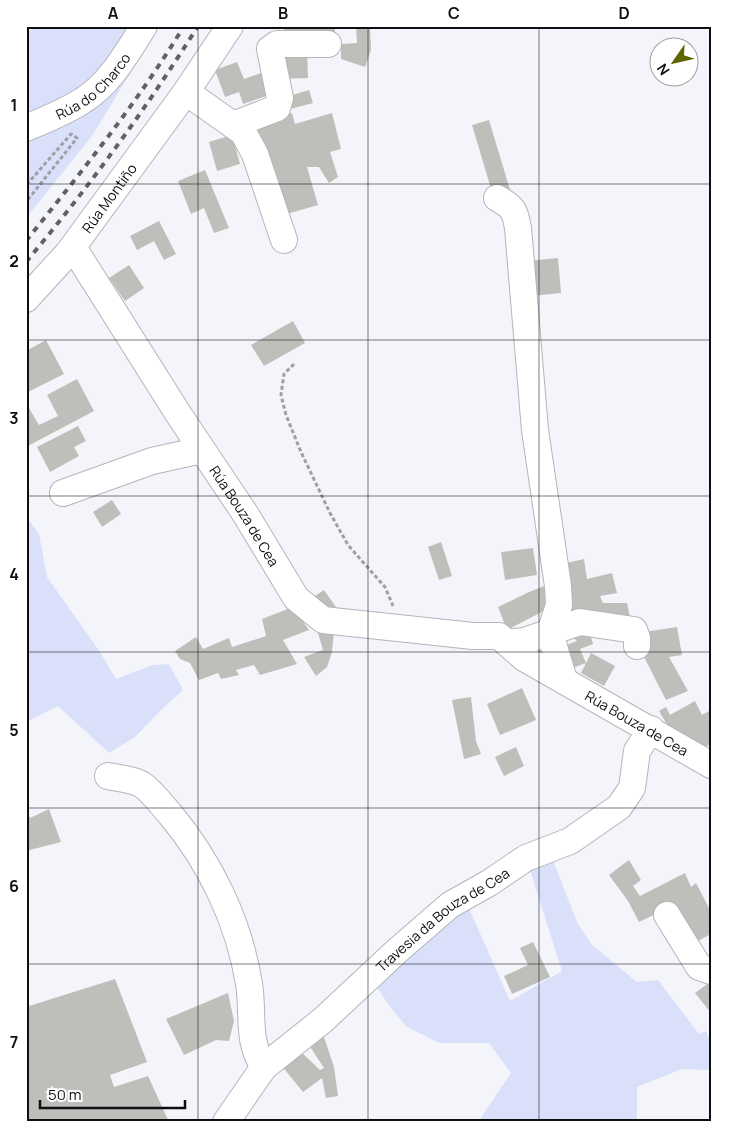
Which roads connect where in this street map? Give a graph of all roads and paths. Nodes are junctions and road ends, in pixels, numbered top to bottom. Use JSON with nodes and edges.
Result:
{"nodes":[{"id":1,"x":144,"y":26,"type":"edge"},
{"id":2,"x":230,"y":26,"type":"edge"},
{"id":3,"x":328,"y":44,"type":"dead end"},
{"id":4,"x":186,"y":92,"type":"junction"},
{"id":5,"x":233,"y":125,"type":"junction"},
{"id":6,"x":26,"y":128,"type":"edge"},
{"id":7,"x":27,"y":183,"type":"edge"},
{"id":8,"x":497,"y":198,"type":"dead end"},
{"id":9,"x":26,"y":202,"type":"edge"},
{"id":10,"x":284,"y":240,"type":"dead end"},
{"id":11,"x":73,"y":247,"type":"junction"},
{"id":12,"x":26,"y":299,"type":"edge"},
{"id":13,"x":294,"y":364,"type":"dead end"},
{"id":14,"x":202,"y":450,"type":"junction"},
{"id":15,"x":63,"y":493,"type":"dead end"},
{"id":16,"x":396,"y":626,"type":"junction"},
{"id":17,"x":550,"y":633,"type":"junction"},
{"id":18,"x":507,"y":644,"type":"junction"},
{"id":19,"x":636,"y":646,"type":"dead end"},
{"id":20,"x":564,"y":680,"type":"junction"},
{"id":21,"x":651,"y":729,"type":"junction"},
{"id":22,"x":711,"y":765,"type":"edge"},
{"id":23,"x":108,"y":776,"type":"dead end"},
{"id":24,"x":667,"y":914,"type":"dead end"},
{"id":25,"x":711,"y":971,"type":"edge"},
{"id":26,"x":264,"y":1068,"type":"junction"},
{"id":27,"x":226,"y":1122,"type":"edge"}],
"edges":[{"from":1,"to":6,"type":"street","name":"Rúa do Charco"},
{"from":2,"to":4,"type":"street","name":"Rúa Montiño"},
{"from":3,"to":5,"type":"street"},
{"from":4,"to":5,"type":"street"},
{"from":4,"to":11,"type":"street","name":"Rúa Montiño"},
{"from":5,"to":10,"type":"street"},
{"from":7,"to":9,"type":"path"},
{"from":8,"to":17,"type":"street"},
{"from":11,"to":12,"type":"street","name":"Rúa Montiño"},
{"from":11,"to":14,"type":"street","name":"Rúa Bouza de Cea"},
{"from":13,"to":16,"type":"path"},
{"from":14,"to":15,"type":"street"},
{"from":14,"to":16,"type":"street","name":"Rúa Bouza de Cea"},
{"from":16,"to":18,"type":"street","name":"Rúa Bouza de Cea"},
{"from":17,"to":18,"type":"street"},
{"from":17,"to":19,"type":"street"},
{"from":17,"to":20,"type":"street"},
{"from":18,"to":20,"type":"street","name":"Rúa Bouza de Cea"},
{"from":20,"to":21,"type":"street","name":"Rúa Bouza de Cea"},
{"from":21,"to":22,"type":"street","name":"Rúa Bouza de Cea"},
{"from":21,"to":26,"type":"street","name":"Travesia da Bouza de Cea"},
{"from":23,"to":26,"type":"street"},
{"from":24,"to":25,"type":"street"},
{"from":26,"to":27,"type":"street","name":"Travesia da Bouza de Cea"}]}
